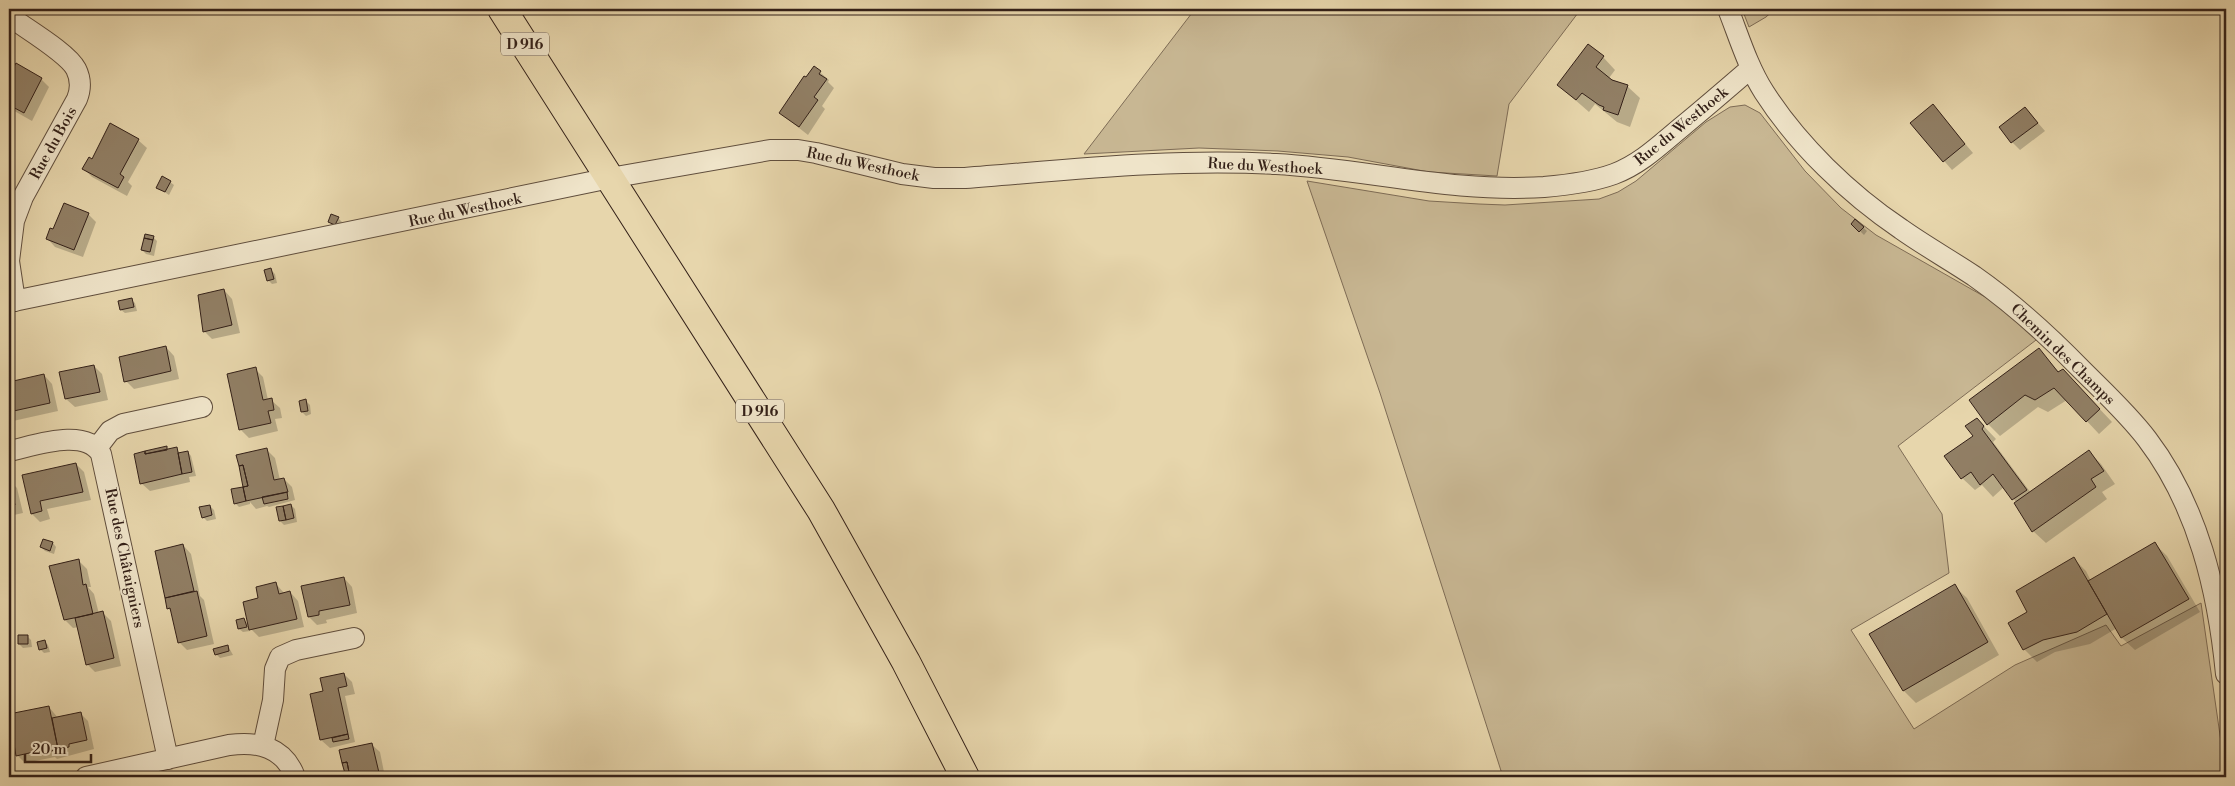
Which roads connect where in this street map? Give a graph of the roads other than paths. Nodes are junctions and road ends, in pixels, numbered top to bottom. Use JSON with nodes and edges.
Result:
{"nodes":[{"id":1,"x":502,"y":9,"type":"edge"},
{"id":2,"x":1728,"y":9,"type":"edge"},
{"id":3,"x":9,"y":16,"type":"edge"},
{"id":4,"x":1751,"y":68,"type":"junction"},
{"id":5,"x":610,"y":178,"type":"junction"},
{"id":6,"x":12,"y":301,"type":"edge"},
{"id":7,"x":202,"y":407,"type":"dead end"},
{"id":8,"x":97,"y":448,"type":"junction"},
{"id":9,"x":9,"y":451,"type":"edge"},
{"id":10,"x":354,"y":638,"type":"dead end"},
{"id":11,"x":2226,"y":674,"type":"edge"},
{"id":12,"x":263,"y":746,"type":"junction"},
{"id":13,"x":168,"y":759,"type":"junction"},
{"id":14,"x":86,"y":777,"type":"edge"},
{"id":15,"x":295,"y":777,"type":"edge"},
{"id":16,"x":964,"y":777,"type":"edge"}],
"edges":[{"from":1,"to":5,"type":"main road","number":"D 916"},
{"from":2,"to":4,"type":"street","name":"Chemin des Champs"},
{"from":3,"to":6,"type":"street","name":"Rue du Bois"},
{"from":4,"to":5,"type":"street","name":"Rue du Westhoek"},
{"from":4,"to":11,"type":"street","name":"Chemin des Champs"},
{"from":5,"to":6,"type":"street","name":"Rue du Westhoek"},
{"from":5,"to":16,"type":"main road","number":"D 916"},
{"from":7,"to":8,"type":"street"},
{"from":8,"to":9,"type":"street"},
{"from":8,"to":13,"type":"street","name":"Rue des Châtaigniers"},
{"from":10,"to":12,"type":"street"},
{"from":12,"to":13,"type":"street"},
{"from":12,"to":15,"type":"street"},
{"from":13,"to":14,"type":"street"}]}
